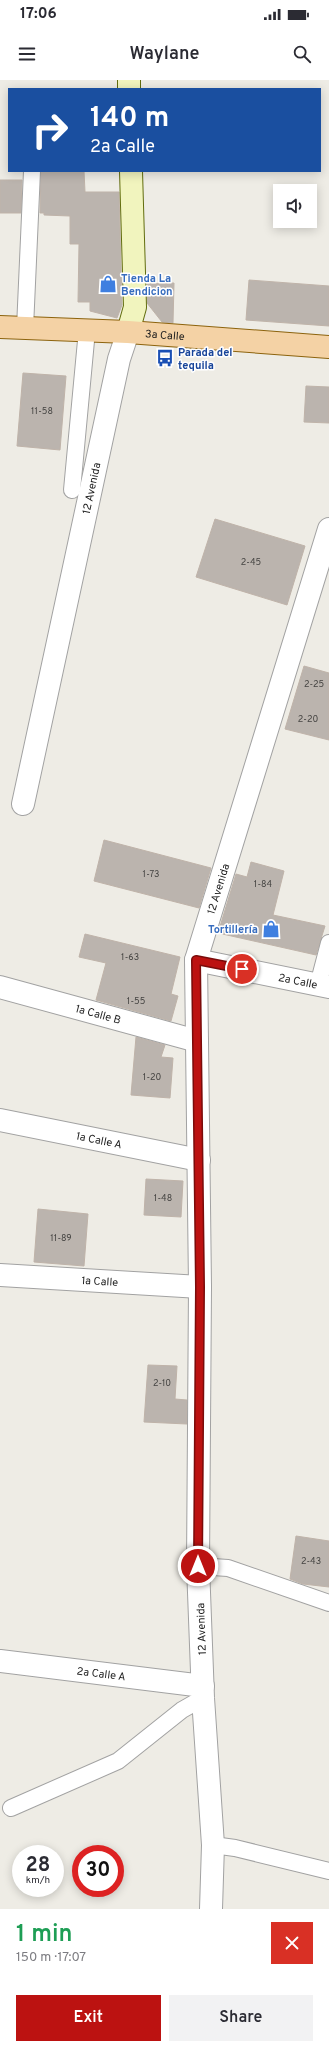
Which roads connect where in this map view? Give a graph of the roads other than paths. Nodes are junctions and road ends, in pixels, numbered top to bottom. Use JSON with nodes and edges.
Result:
{"nodes":[{"id":1,"x":32,"y":172,"type":"edge"},
{"id":2,"x":131,"y":172,"type":"edge"},
{"id":3,"x":0,"y":327,"type":"edge"},
{"id":4,"x":25,"y":328,"type":"junction"},
{"id":5,"x":88,"y":330,"type":"junction"},
{"id":6,"x":128,"y":332,"type":"junction"},
{"id":7,"x":329,"y":347,"type":"edge"},
{"id":8,"x":72,"y":490,"type":"dead end"},
{"id":9,"x":329,"y":529,"type":"edge"},
{"id":10,"x":23,"y":804,"type":"dead end"},
{"id":11,"x":329,"y":943,"type":"edge"},
{"id":12,"x":196,"y":960,"type":"junction"},
{"id":13,"x":324,"y":986,"type":"edge"},
{"id":14,"x":0,"y":987,"type":"edge"},
{"id":15,"x":197,"y":1041,"type":"junction"},
{"id":16,"x":0,"y":1120,"type":"edge"},
{"id":17,"x":198,"y":1160,"type":"junction"},
{"id":18,"x":0,"y":1275,"type":"edge"},
{"id":19,"x":200,"y":1287,"type":"junction"},
{"id":20,"x":198,"y":1566,"type":"junction"},
{"id":21,"x":329,"y":1603,"type":"edge"},
{"id":22,"x":0,"y":1661,"type":"edge"},
{"id":23,"x":203,"y":1692,"type":"junction"},
{"id":24,"x":11,"y":1808,"type":"dead end"},
{"id":25,"x":213,"y":1845,"type":"junction"},
{"id":26,"x":329,"y":1871,"type":"edge"},
{"id":27,"x":211,"y":1909,"type":"edge"}],
"edges":[{"from":1,"to":4,"type":"lane"},
{"from":2,"to":6,"type":"main road","name":"12 Avenida"},
{"from":3,"to":4,"type":"main road","name":"3a Calle"},
{"from":4,"to":5,"type":"main road","name":"3a Calle"},
{"from":5,"to":6,"type":"main road","name":"3a Calle"},
{"from":5,"to":8,"type":"lane"},
{"from":6,"to":7,"type":"main road","name":"3a Calle"},
{"from":6,"to":10,"type":"street","name":"12 Avenida"},
{"from":9,"to":12,"type":"street","name":"12 Avenida"},
{"from":11,"to":13,"type":"lane"},
{"from":12,"to":13,"type":"street","name":"2a Calle"},
{"from":12,"to":15,"type":"street","name":"12 Avenida"},
{"from":14,"to":15,"type":"street","name":"1a Calle B"},
{"from":15,"to":17,"type":"street","name":"12 Avenida"},
{"from":16,"to":17,"type":"street","name":"1a Calle A"},
{"from":17,"to":19,"type":"street","name":"12 Avenida"},
{"from":18,"to":19,"type":"street","name":"1a Calle"},
{"from":19,"to":20,"type":"street","name":"12 Avenida"},
{"from":20,"to":21,"type":"lane"},
{"from":20,"to":23,"type":"street","name":"12 Avenida"},
{"from":22,"to":23,"type":"street","name":"2a Calle A"},
{"from":23,"to":24,"type":"lane"},
{"from":23,"to":25,"type":"street","name":"12 Avenida"},
{"from":25,"to":26,"type":"lane"},
{"from":25,"to":27,"type":"street","name":"12 Avenida"}]}
